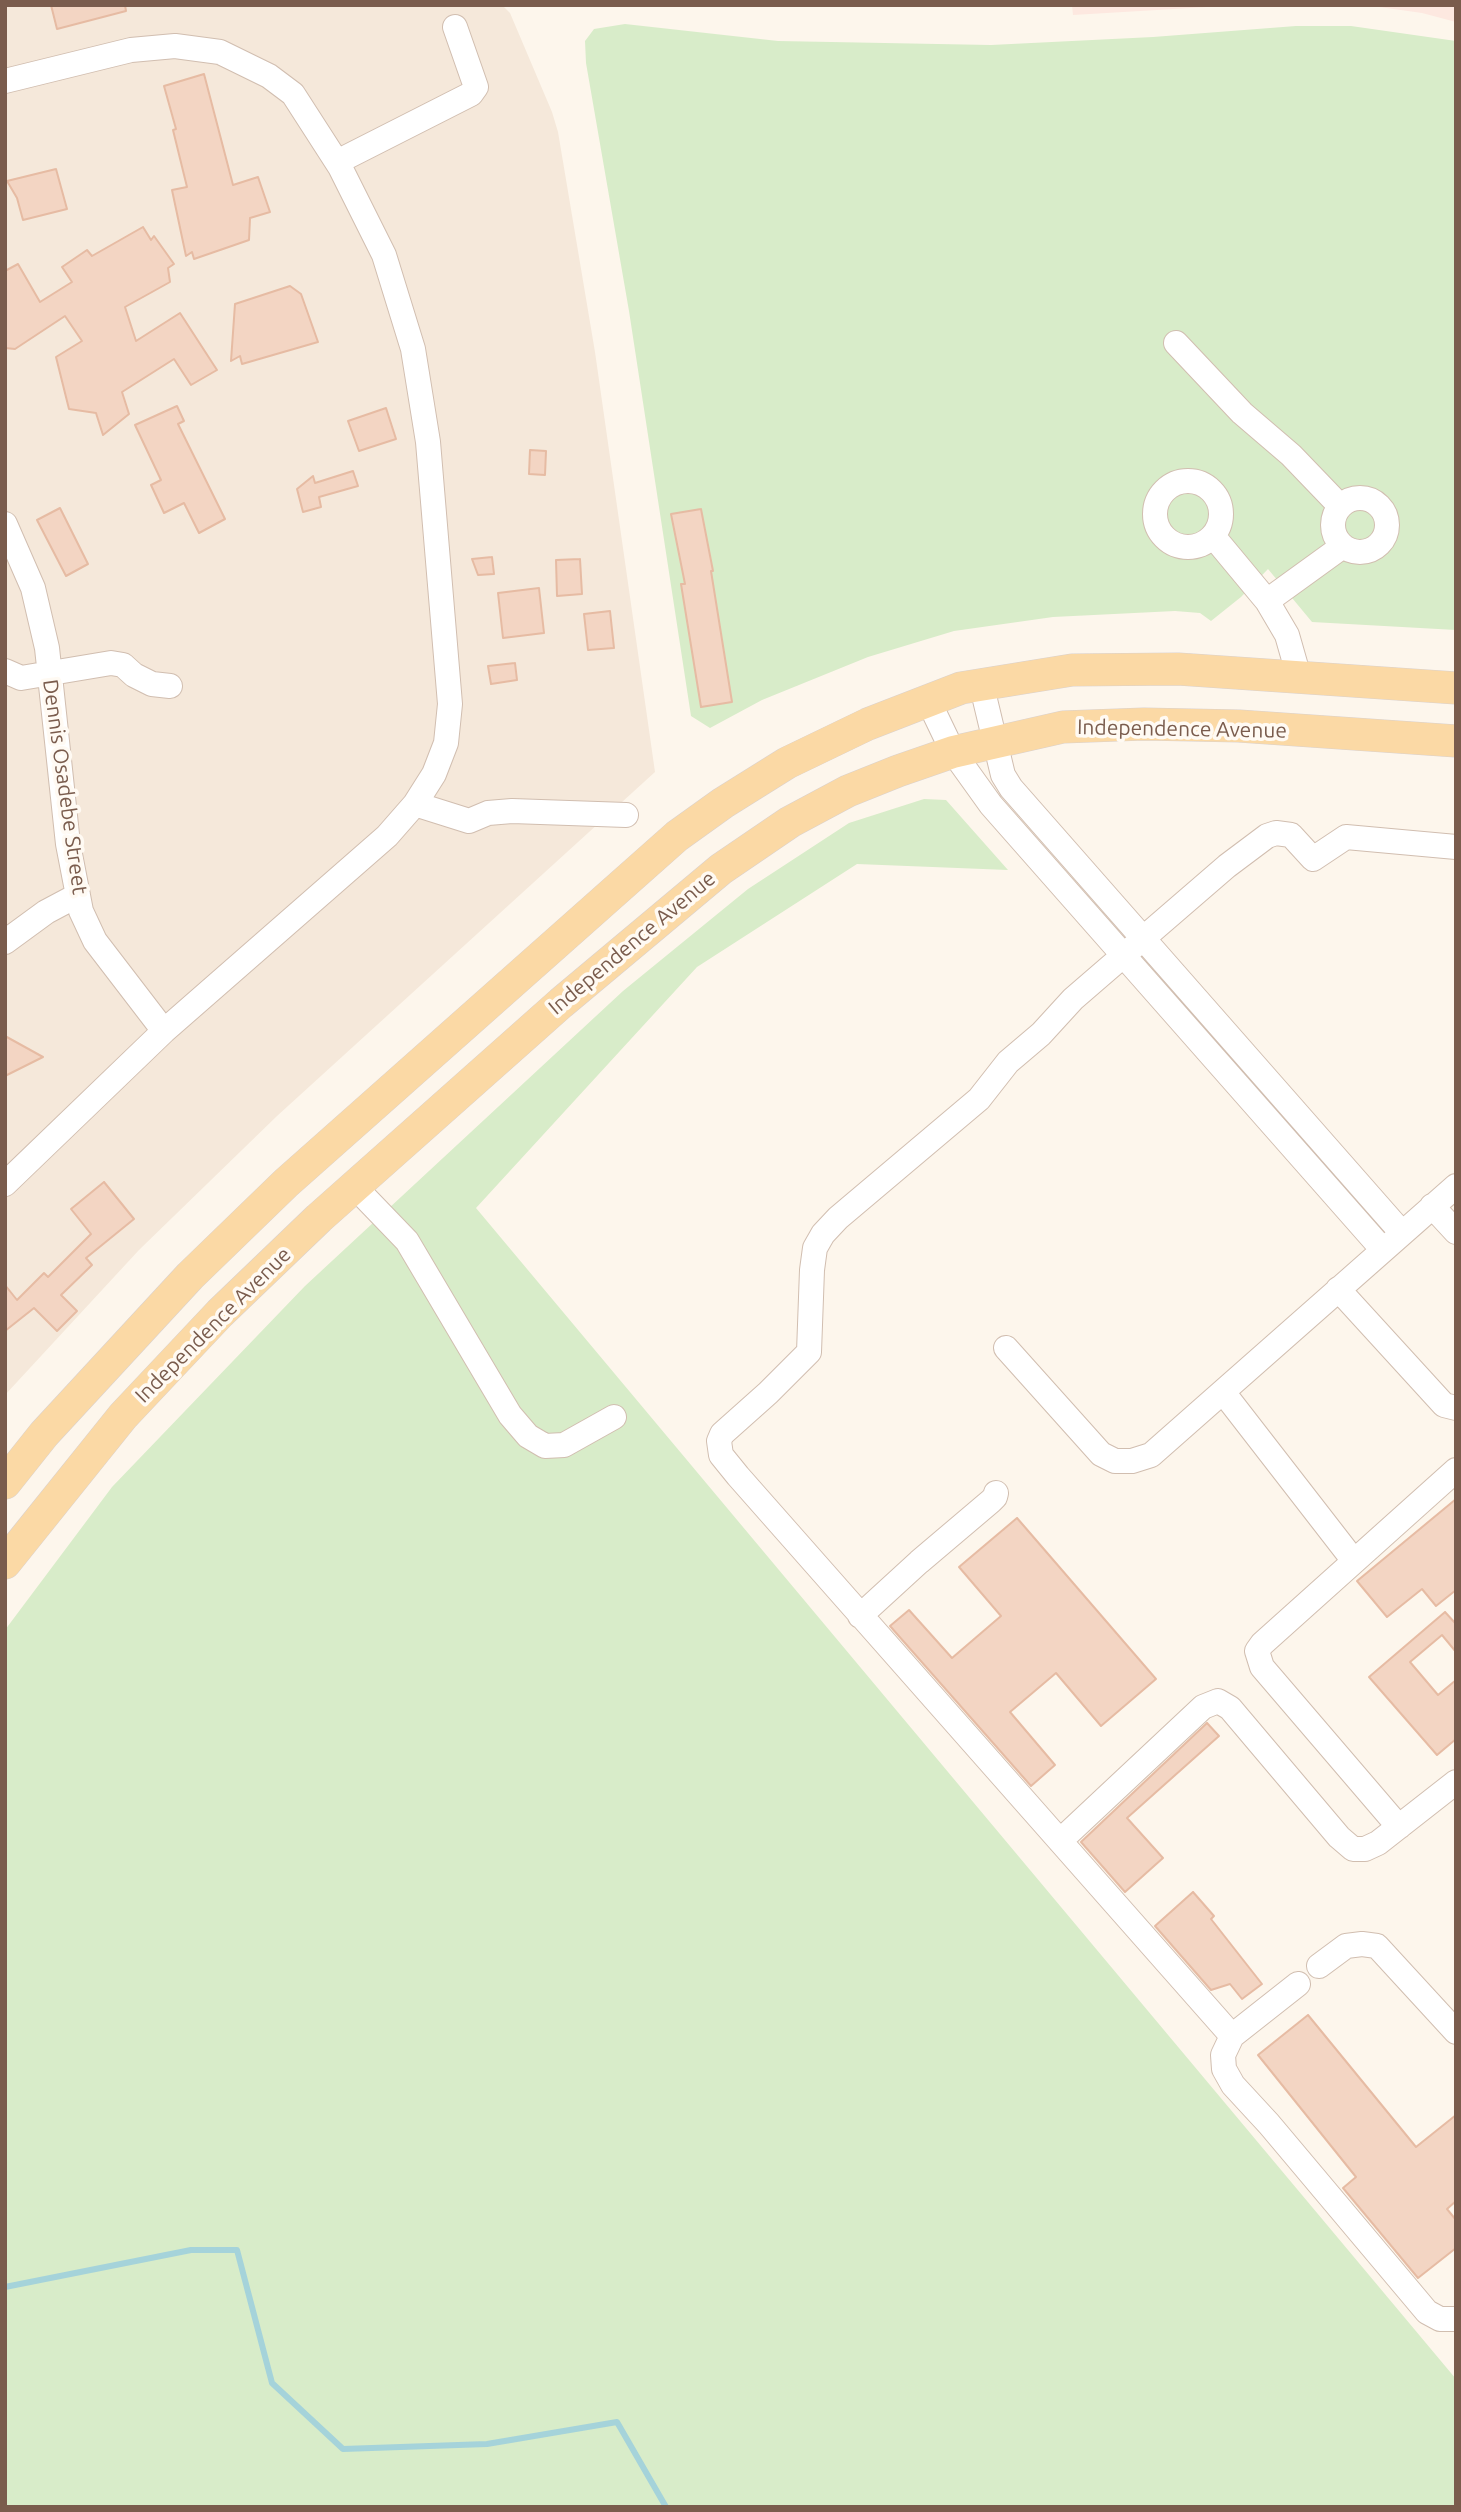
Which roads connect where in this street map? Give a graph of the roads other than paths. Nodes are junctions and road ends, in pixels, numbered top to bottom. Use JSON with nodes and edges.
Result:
{"nodes":[{"id":1,"x":455,"y":27,"type":"dead end"},
{"id":2,"x":5,"y":81,"type":"edge"},
{"id":3,"x":337,"y":162,"type":"junction"},
{"id":4,"x":1176,"y":343,"type":"dead end"},
{"id":5,"x":1340,"y":506,"type":"junction"},
{"id":6,"x":5,"y":524,"type":"edge"},
{"id":7,"x":1213,"y":536,"type":"dead end"},
{"id":8,"x":1343,"y":546,"type":"junction"},
{"id":9,"x":1267,"y":601,"type":"junction"},
{"id":10,"x":5,"y":671,"type":"edge"},
{"id":11,"x":49,"y":672,"type":"junction"},
{"id":12,"x":1299,"y":677,"type":"junction"},
{"id":13,"x":981,"y":683,"type":"junction"},
{"id":14,"x":170,"y":686,"type":"dead end"},
{"id":15,"x":1456,"y":688,"type":"edge"},
{"id":16,"x":928,"y":700,"type":"junction"},
{"id":17,"x":1456,"y":741,"type":"edge"},
{"id":18,"x":995,"y":744,"type":"junction"},
{"id":19,"x":954,"y":752,"type":"junction"},
{"id":20,"x":415,"y":804,"type":"junction"},
{"id":21,"x":626,"y":815,"type":"dead end"},
{"id":22,"x":1456,"y":847,"type":"edge"},
{"id":23,"x":78,"y":895,"type":"junction"},
{"id":24,"x":1142,"y":939,"type":"junction"},
{"id":25,"x":5,"y":942,"type":"edge"},
{"id":26,"x":1123,"y":957,"type":"junction"},
{"id":27,"x":164,"y":1031,"type":"junction"},
{"id":28,"x":5,"y":1184,"type":"edge"},
{"id":29,"x":354,"y":1186,"type":"junction"},
{"id":30,"x":1456,"y":1186,"type":"edge"},
{"id":31,"x":1432,"y":1206,"type":"junction"},
{"id":32,"x":1456,"y":1232,"type":"edge"},
{"id":33,"x":1402,"y":1233,"type":"junction"},
{"id":34,"x":1383,"y":1250,"type":"junction"},
{"id":35,"x":1338,"y":1289,"type":"junction"},
{"id":36,"x":1006,"y":1348,"type":"dead end"},
{"id":37,"x":1223,"y":1392,"type":"junction"},
{"id":38,"x":1456,"y":1408,"type":"edge"},
{"id":39,"x":614,"y":1417,"type":"dead end"},
{"id":40,"x":1456,"y":1470,"type":"edge"},
{"id":41,"x":5,"y":1483,"type":"edge"},
{"id":42,"x":996,"y":1493,"type":"dead end"},
{"id":43,"x":1354,"y":1561,"type":"junction"},
{"id":44,"x":5,"y":1563,"type":"edge"},
{"id":45,"x":860,"y":1616,"type":"junction"},
{"id":46,"x":1456,"y":1782,"type":"edge"},
{"id":47,"x":1399,"y":1827,"type":"junction"},
{"id":48,"x":1060,"y":1841,"type":"junction"},
{"id":49,"x":1319,"y":1966,"type":"dead end"},
{"id":50,"x":1298,"y":1984,"type":"dead end"},
{"id":51,"x":1456,"y":2032,"type":"edge"},
{"id":52,"x":1232,"y":2036,"type":"junction"},
{"id":53,"x":1456,"y":2319,"type":"edge"}],
"edges":[{"from":1,"to":3,"type":"street"},
{"from":2,"to":3,"type":"street"},
{"from":3,"to":20,"type":"street"},
{"from":4,"to":5,"type":"street"},
{"from":5,"to":8,"type":"street"},
{"from":5,"to":8,"type":"street"},
{"from":6,"to":11,"type":"street","name":"Dennis Osadebe Street"},
{"from":7,"to":9,"type":"street"},
{"from":8,"to":9,"type":"street"},
{"from":9,"to":12,"type":"street"},
{"from":10,"to":11,"type":"street"},
{"from":11,"to":14,"type":"street"},
{"from":11,"to":23,"type":"street","name":"Dennis Osadebe Street"},
{"from":12,"to":13,"type":"main road"},
{"from":12,"to":15,"type":"main road"},
{"from":13,"to":16,"type":"main road"},
{"from":13,"to":18,"type":"street"},
{"from":16,"to":19,"type":"street"},
{"from":16,"to":41,"type":"main road"},
{"from":17,"to":18,"type":"main road","name":"Independence Avenue"},
{"from":18,"to":19,"type":"main road","name":"Independence Avenue"},
{"from":18,"to":24,"type":"street"},
{"from":19,"to":26,"type":"street"},
{"from":19,"to":29,"type":"main road","name":"Independence Avenue"},
{"from":20,"to":21,"type":"street"},
{"from":20,"to":27,"type":"street"},
{"from":22,"to":24,"type":"street"},
{"from":23,"to":25,"type":"street"},
{"from":23,"to":27,"type":"street","name":"Dennis Osadebe Street"},
{"from":24,"to":26,"type":"street"},
{"from":24,"to":33,"type":"street"},
{"from":26,"to":34,"type":"street"},
{"from":26,"to":45,"type":"street"},
{"from":27,"to":28,"type":"street"},
{"from":29,"to":39,"type":"street"},
{"from":29,"to":44,"type":"main road","name":"Independence Avenue"},
{"from":30,"to":31,"type":"street"},
{"from":31,"to":32,"type":"street"},
{"from":31,"to":33,"type":"street"},
{"from":33,"to":34,"type":"street"},
{"from":34,"to":35,"type":"street"},
{"from":35,"to":37,"type":"street"},
{"from":35,"to":38,"type":"street"},
{"from":36,"to":37,"type":"street"},
{"from":37,"to":43,"type":"street"},
{"from":40,"to":43,"type":"street"},
{"from":42,"to":45,"type":"street"},
{"from":43,"to":47,"type":"street"},
{"from":45,"to":48,"type":"street"},
{"from":46,"to":47,"type":"street"},
{"from":47,"to":48,"type":"street"},
{"from":48,"to":52,"type":"street"},
{"from":49,"to":51,"type":"street"},
{"from":50,"to":52,"type":"street"},
{"from":52,"to":53,"type":"street"}]}
